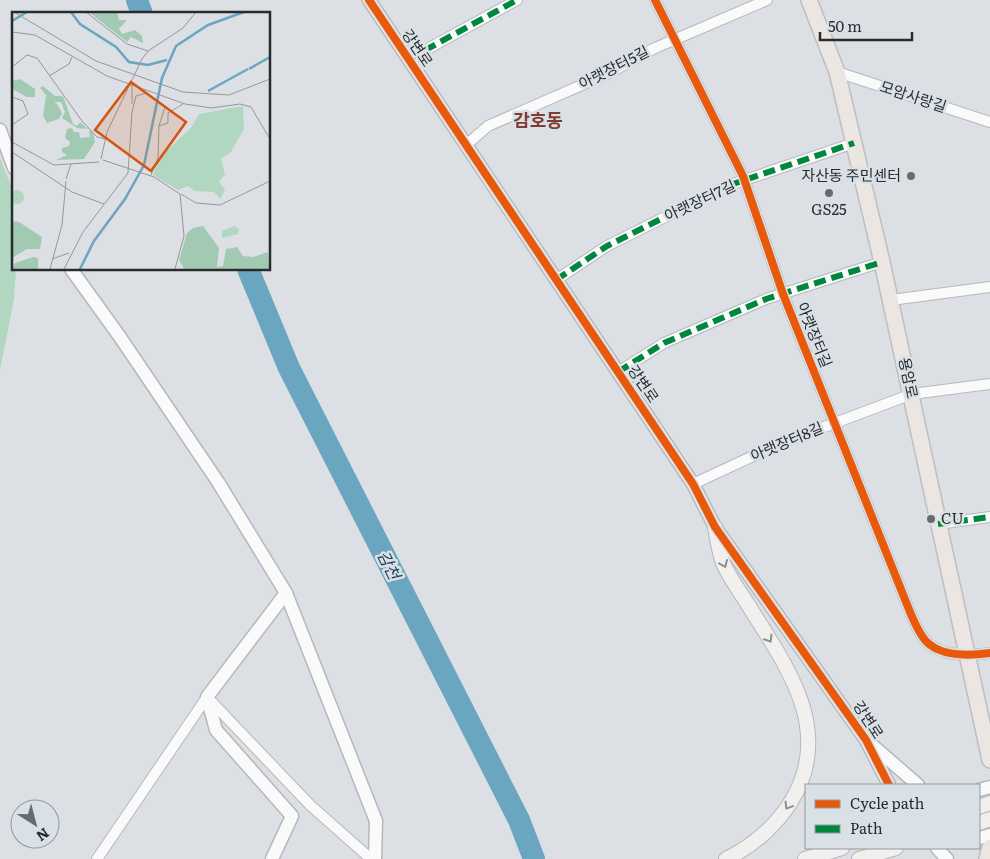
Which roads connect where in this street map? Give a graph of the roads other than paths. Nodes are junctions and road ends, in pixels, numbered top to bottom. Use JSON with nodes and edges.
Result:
{"nodes":[{"id":1,"x":369,"y":0,"type":"edge"},
{"id":2,"x":517,"y":0,"type":"edge"},
{"id":3,"x":655,"y":0,"type":"edge"},
{"id":4,"x":767,"y":0,"type":"edge"},
{"id":5,"x":809,"y":0,"type":"edge"},
{"id":6,"x":674,"y":39,"type":"junction"},
{"id":7,"x":409,"y":59,"type":"junction"},
{"id":8,"x":837,"y":72,"type":"junction"},
{"id":9,"x":990,"y":122,"type":"edge"},
{"id":10,"x":0,"y":130,"type":"edge"},
{"id":11,"x":854,"y":143,"type":"junction"},
{"id":12,"x":466,"y":145,"type":"junction"},
{"id":13,"x":12,"y":163,"type":"edge"},
{"id":14,"x":744,"y":180,"type":"junction"},
{"id":15,"x":882,"y":262,"type":"junction"},
{"id":16,"x":72,"y":270,"type":"edge"},
{"id":17,"x":556,"y":280,"type":"junction"},
{"id":18,"x":990,"y":287,"type":"edge"},
{"id":19,"x":783,"y":294,"type":"junction"},
{"id":20,"x":890,"y":300,"type":"junction"},
{"id":21,"x":618,"y":372,"type":"junction"},
{"id":22,"x":990,"y":384,"type":"edge"},
{"id":23,"x":912,"y":394,"type":"junction"},
{"id":24,"x":834,"y":422,"type":"junction"},
{"id":25,"x":693,"y":484,"type":"junction"},
{"id":26,"x":990,"y":517,"type":"edge"},
{"id":27,"x":938,"y":524,"type":"junction"},
{"id":28,"x":715,"y":526,"type":"junction"},
{"id":29,"x":286,"y":593,"type":"junction"},
{"id":30,"x":990,"y":653,"type":"edge"},
{"id":31,"x":968,"y":656,"type":"junction"},
{"id":32,"x":207,"y":697,"type":"junction"},
{"id":33,"x":866,"y":740,"type":"junction"},
{"id":34,"x":990,"y":760,"type":"edge"},
{"id":35,"x":888,"y":784,"type":"edge"},
{"id":36,"x":917,"y":784,"type":"edge"},
{"id":37,"x":990,"y":847,"type":"edge"},
{"id":38,"x":839,"y":849,"type":"edge"},
{"id":39,"x":893,"y":849,"type":"edge"},
{"id":40,"x":97,"y":859,"type":"edge"},
{"id":41,"x":272,"y":859,"type":"edge"},
{"id":42,"x":373,"y":859,"type":"edge"},
{"id":43,"x":726,"y":859,"type":"edge"},
{"id":44,"x":805,"y":859,"type":"edge"},
{"id":45,"x":858,"y":859,"type":"edge"},
{"id":46,"x":987,"y":859,"type":"edge"}],
"edges":[{"from":1,"to":7,"type":"street","name":"강변로"},
{"from":2,"to":7,"type":"street"},
{"from":3,"to":6,"type":"street","name":"아랫장터길"},
{"from":4,"to":6,"type":"street","name":"아랫장터5길"},
{"from":5,"to":8,"type":"main road","name":"용암로"},
{"from":6,"to":12,"type":"street","name":"아랫장터5길"},
{"from":6,"to":14,"type":"street","name":"아랫장터길"},
{"from":7,"to":12,"type":"street","name":"강변로"},
{"from":8,"to":9,"type":"street","name":"모암사랑길"},
{"from":8,"to":11,"type":"main road","name":"용암로"},
{"from":10,"to":13,"type":"street"},
{"from":11,"to":14,"type":"street","name":"아랫장터7길"},
{"from":11,"to":15,"type":"main road","name":"용암로"},
{"from":12,"to":17,"type":"street","name":"강변로"},
{"from":14,"to":17,"type":"street","name":"아랫장터7길"},
{"from":14,"to":19,"type":"street","name":"아랫장터길"},
{"from":15,"to":19,"type":"street"},
{"from":15,"to":20,"type":"main road","name":"용암로"},
{"from":16,"to":29,"type":"street"},
{"from":17,"to":21,"type":"street","name":"강변로"},
{"from":18,"to":20,"type":"street"},
{"from":19,"to":21,"type":"street"},
{"from":19,"to":24,"type":"street","name":"아랫장터길"},
{"from":20,"to":23,"type":"main road","name":"용암로"},
{"from":21,"to":25,"type":"street","name":"강변로"},
{"from":22,"to":23,"type":"street","name":"아랫장터8길"},
{"from":23,"to":24,"type":"street","name":"아랫장터8길"},
{"from":23,"to":27,"type":"main road","name":"용암로"},
{"from":24,"to":25,"type":"street","name":"아랫장터8길"},
{"from":24,"to":31,"type":"street","name":"아랫장터길"},
{"from":25,"to":28,"type":"street","name":"강변로"},
{"from":26,"to":27,"type":"street"},
{"from":27,"to":31,"type":"main road","name":"용암로"},
{"from":28,"to":33,"type":"street","name":"강변로"},
{"from":28,"to":43,"type":"main road","one_way":true},
{"from":29,"to":32,"type":"street"},
{"from":29,"to":42,"type":"street"},
{"from":30,"to":31,"type":"street"},
{"from":31,"to":34,"type":"main road","name":"용암로"},
{"from":32,"to":40,"type":"street"},
{"from":32,"to":41,"type":"street"},
{"from":32,"to":42,"type":"street"},
{"from":33,"to":35,"type":"street","name":"강변로"},
{"from":33,"to":36,"type":"street","name":"강변로"},
{"from":37,"to":46,"type":"main road"},
{"from":38,"to":44,"type":"main road"},
{"from":39,"to":45,"type":"main road"}]}
